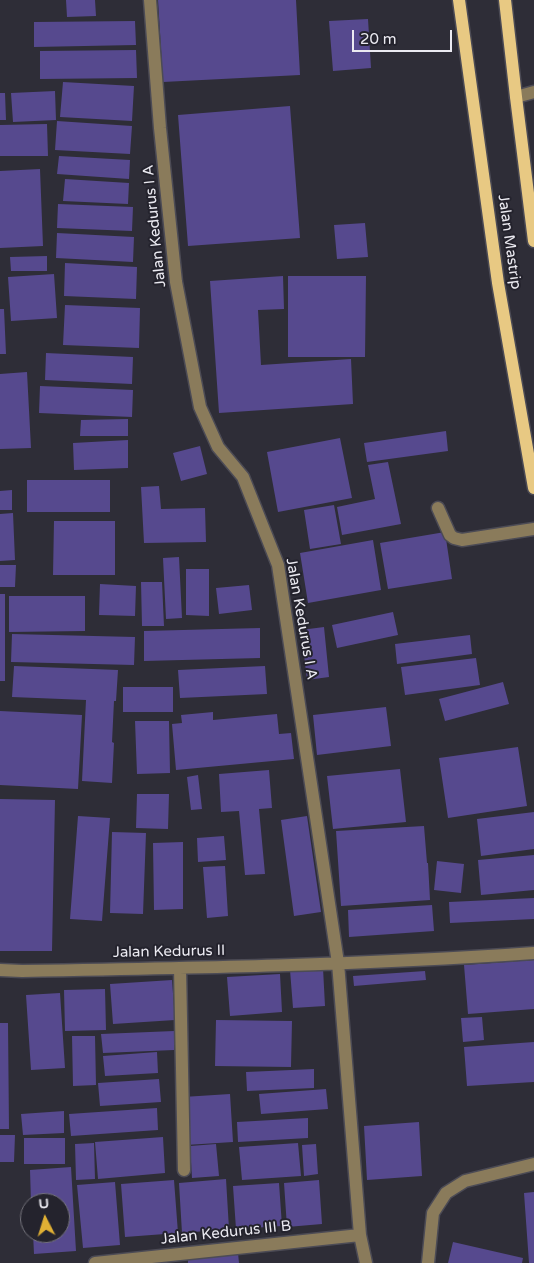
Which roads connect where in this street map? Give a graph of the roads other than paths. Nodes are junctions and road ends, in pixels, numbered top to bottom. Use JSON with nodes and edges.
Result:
{"nodes":[{"id":1,"x":150,"y":0,"type":"edge"},
{"id":2,"x":459,"y":0,"type":"edge"},
{"id":3,"x":505,"y":0,"type":"edge"},
{"id":4,"x":534,"y":92,"type":"edge"},
{"id":5,"x":516,"y":97,"type":"junction"},
{"id":6,"x":534,"y":241,"type":"edge"},
{"id":7,"x":534,"y":488,"type":"edge"},
{"id":8,"x":438,"y":508,"type":"dead end"},
{"id":9,"x":534,"y":529,"type":"edge"},
{"id":10,"x":534,"y":953,"type":"edge"},
{"id":11,"x":338,"y":963,"type":"junction"},
{"id":12,"x":180,"y":968,"type":"junction"},
{"id":13,"x":0,"y":970,"type":"edge"},
{"id":14,"x":534,"y":1164,"type":"edge"},
{"id":15,"x":184,"y":1170,"type":"dead end"},
{"id":16,"x":360,"y":1235,"type":"junction"},
{"id":17,"x":95,"y":1263,"type":"edge"},
{"id":18,"x":366,"y":1263,"type":"edge"},
{"id":19,"x":428,"y":1263,"type":"edge"}],
"edges":[{"from":1,"to":11,"type":"street","name":"Jalan Kedurus I A"},
{"from":2,"to":7,"type":"main road","name":"Jalan Mastrip"},
{"from":3,"to":5,"type":"main road","name":"Jalan Mastrip"},
{"from":4,"to":5,"type":"street"},
{"from":5,"to":6,"type":"main road","name":"Jalan Mastrip"},
{"from":8,"to":9,"type":"street"},
{"from":10,"to":11,"type":"street","name":"Jalan Kedurus II"},
{"from":11,"to":12,"type":"street","name":"Jalan Kedurus II"},
{"from":11,"to":16,"type":"street"},
{"from":12,"to":13,"type":"street","name":"Jalan Kedurus II"},
{"from":12,"to":15,"type":"street"},
{"from":14,"to":19,"type":"street"},
{"from":16,"to":17,"type":"street","name":"Jalan Kedurus III B"},
{"from":16,"to":18,"type":"street"}]}
